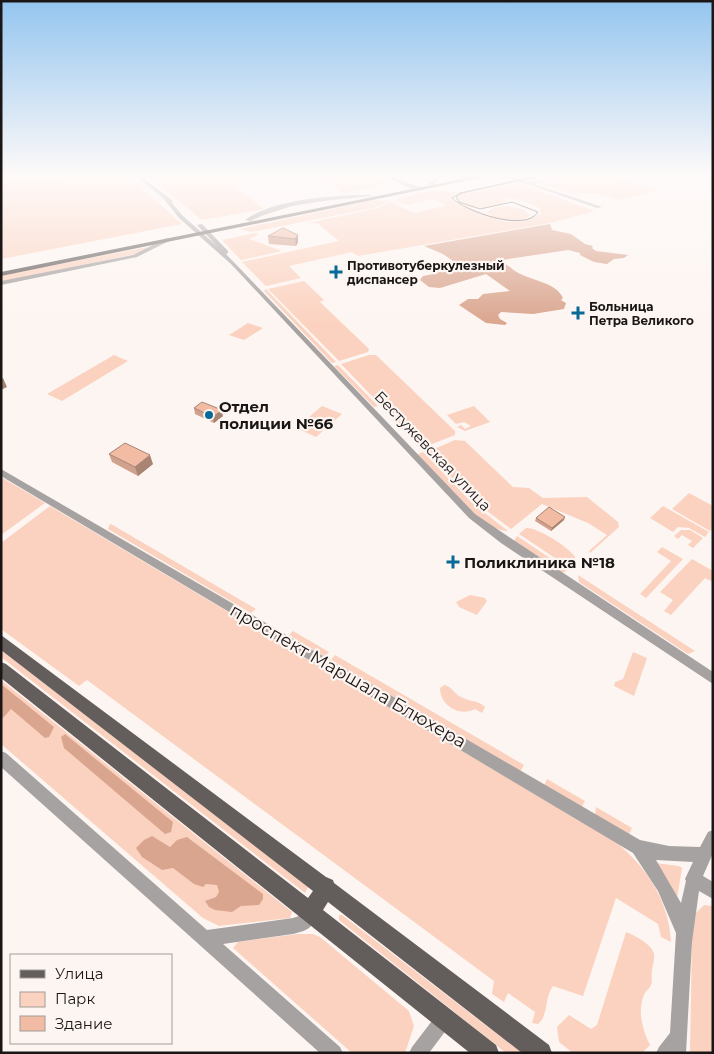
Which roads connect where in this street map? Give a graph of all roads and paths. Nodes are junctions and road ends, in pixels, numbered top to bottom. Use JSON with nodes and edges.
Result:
{"nodes":[{"id":1,"x":196,"y":226,"type":"edge"},
{"id":2,"x":222,"y":226,"type":"edge"},
{"id":3,"x":226,"y":226,"type":"edge"},
{"id":4,"x":202,"y":231,"type":"junction"},
{"id":5,"x":166,"y":240,"type":"junction"},
{"id":6,"x":1,"y":269,"type":"edge"},
{"id":7,"x":1,"y":274,"type":"edge"},
{"id":8,"x":1,"y":283,"type":"edge"},
{"id":9,"x":1,"y":472,"type":"edge"},
{"id":10,"x":1,"y":641,"type":"edge"},
{"id":11,"x":1,"y":669,"type":"edge"},
{"id":12,"x":713,"y":679,"type":"edge"},
{"id":13,"x":1,"y":758,"type":"edge"},
{"id":14,"x":713,"y":837,"type":"edge"},
{"id":15,"x":637,"y":847,"type":"junction"},
{"id":16,"x":702,"y":854,"type":"junction"},
{"id":17,"x":693,"y":879,"type":"junction"},
{"id":18,"x":326,"y":887,"type":"junction"},
{"id":19,"x":713,"y":891,"type":"edge"},
{"id":20,"x":310,"y":913,"type":"junction"},
{"id":21,"x":684,"y":933,"type":"junction"},
{"id":22,"x":204,"y":938,"type":"junction"},
{"id":23,"x":444,"y":1019,"type":"junction"},
{"id":24,"x":679,"y":1044,"type":"edge"},
{"id":25,"x":334,"y":1053,"type":"edge"},
{"id":26,"x":418,"y":1053,"type":"edge"},
{"id":27,"x":488,"y":1053,"type":"edge"},
{"id":28,"x":541,"y":1053,"type":"edge"},
{"id":29,"x":665,"y":1053,"type":"edge"}],
"edges":[{"from":1,"to":4,"type":"street","name":"Бестужевская улица"},
{"from":2,"to":4,"type":"main road"},
{"from":3,"to":4,"type":"main road"},
{"from":4,"to":5,"type":"main road"},
{"from":4,"to":6,"type":"main road"},
{"from":4,"to":12,"type":"street","name":"Бестужевская улица"},
{"from":5,"to":7,"type":"main road"},
{"from":5,"to":8,"type":"street"},
{"from":9,"to":15,"type":"street","name":"проспект Маршала Блюхера"},
{"from":10,"to":18,"type":"main road"},
{"from":11,"to":20,"type":"main road"},
{"from":13,"to":22,"type":"street"},
{"from":14,"to":16,"type":"street"},
{"from":15,"to":16,"type":"street","name":"проспект Маршала Блюхера"},
{"from":15,"to":21,"type":"street"},
{"from":16,"to":17,"type":"street"},
{"from":17,"to":19,"type":"street"},
{"from":17,"to":21,"type":"street"},
{"from":18,"to":20,"type":"main road"},
{"from":18,"to":28,"type":"main road"},
{"from":20,"to":22,"type":"street"},
{"from":20,"to":23,"type":"main road"},
{"from":21,"to":24,"type":"street"},
{"from":22,"to":25,"type":"street"},
{"from":23,"to":26,"type":"street"},
{"from":23,"to":27,"type":"main road"},
{"from":24,"to":29,"type":"street"}]}
